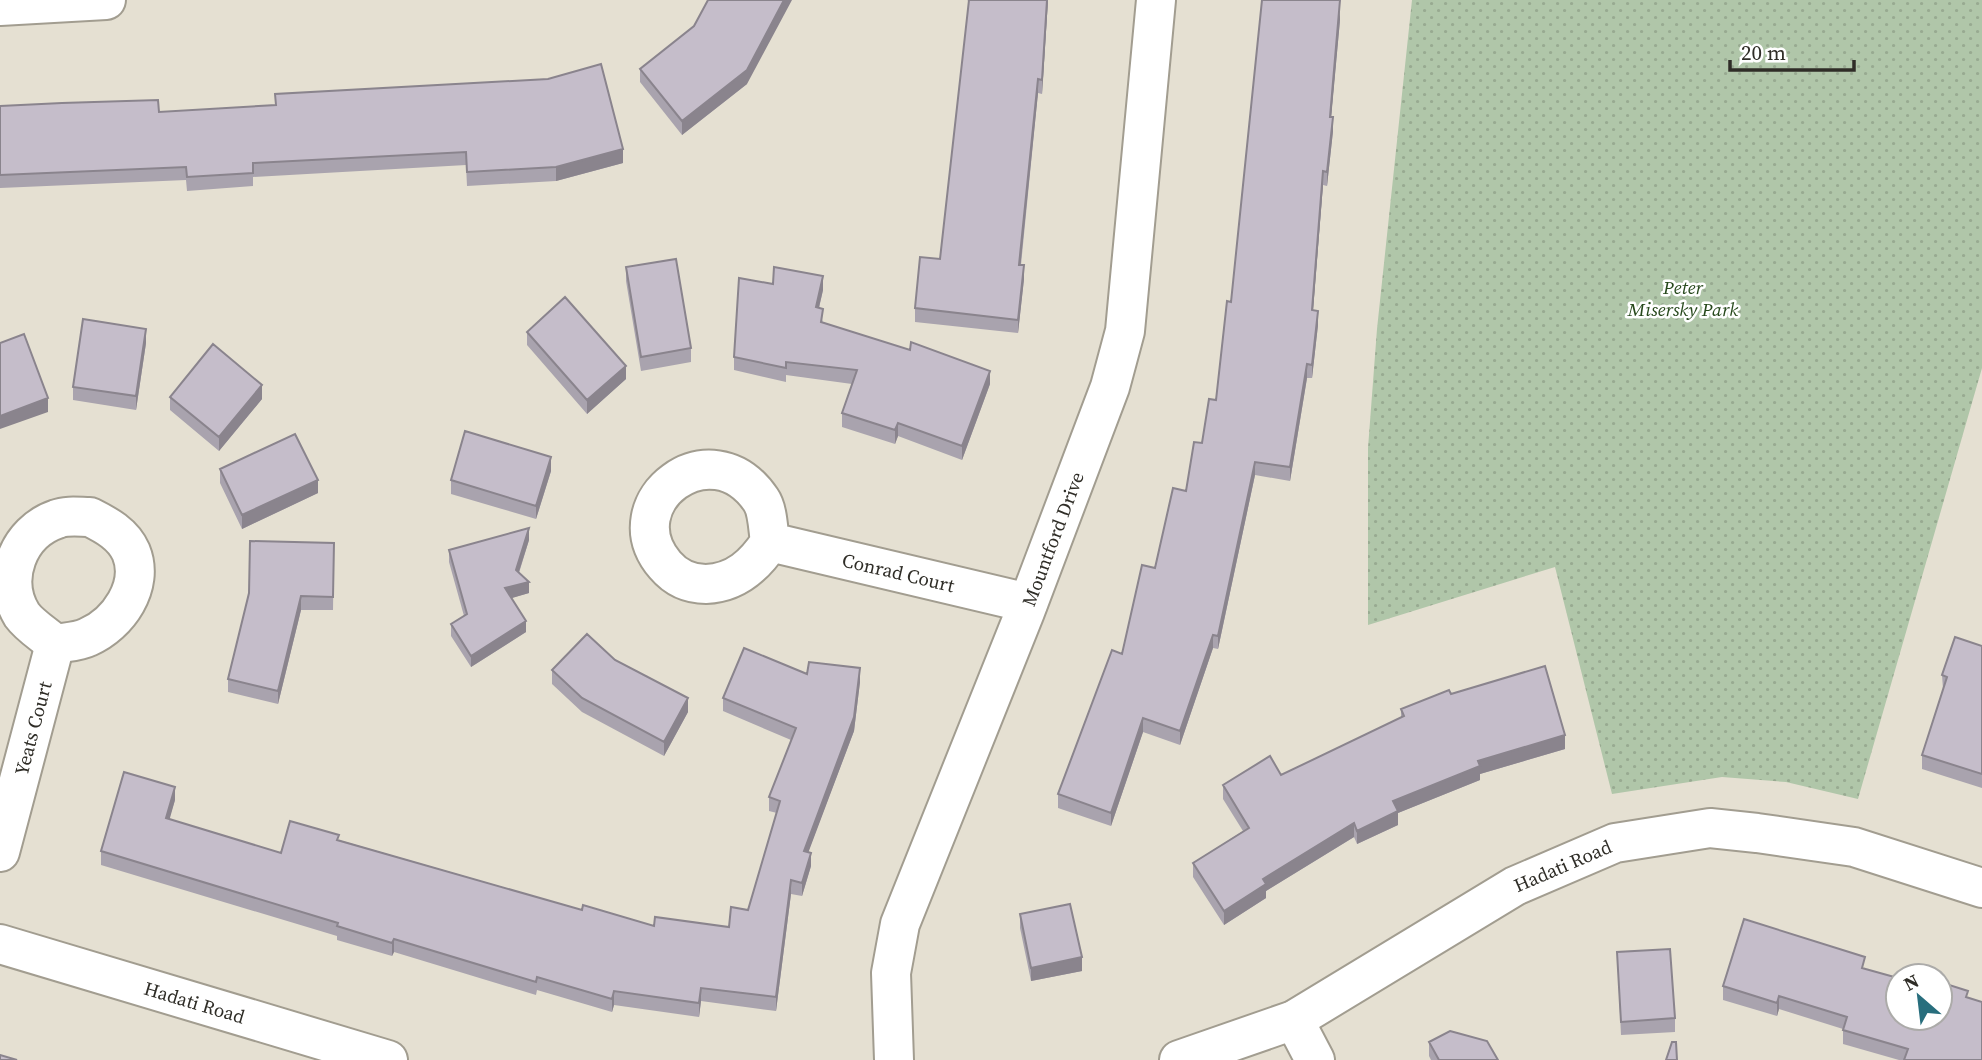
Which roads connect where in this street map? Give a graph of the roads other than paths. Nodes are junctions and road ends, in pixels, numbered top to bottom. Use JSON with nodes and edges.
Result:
{"nodes":[{"id":1,"x":106,"y":0,"type":"edge"},
{"id":2,"x":1156,"y":0,"type":"edge"},
{"id":3,"x":0,"y":6,"type":"edge"},
{"id":4,"x":770,"y":542,"type":"dead end"},
{"id":5,"x":1028,"y":603,"type":"junction"},
{"id":6,"x":55,"y":644,"type":"dead end"},
{"id":7,"x":0,"y":852,"type":"edge"},
{"id":8,"x":1982,"y":888,"type":"edge"},
{"id":9,"x":0,"y":944,"type":"edge"},
{"id":10,"x":1294,"y":1020,"type":"junction"},
{"id":11,"x":388,"y":1060,"type":"edge"},
{"id":12,"x":894,"y":1060,"type":"edge"},
{"id":13,"x":1179,"y":1060,"type":"edge"},
{"id":14,"x":1315,"y":1060,"type":"edge"}],
"edges":[{"from":1,"to":3,"type":"street"},
{"from":2,"to":5,"type":"street","name":"Mountford Drive"},
{"from":4,"to":5,"type":"street","name":"Conrad Court"},
{"from":5,"to":12,"type":"street","name":"Mountford Drive"},
{"from":6,"to":7,"type":"street","name":"Yeats Court"},
{"from":8,"to":10,"type":"street","name":"Hadati Road"},
{"from":9,"to":11,"type":"street","name":"Hadati Road"},
{"from":10,"to":13,"type":"street","name":"Hadati Road"},
{"from":10,"to":14,"type":"street"}]}
